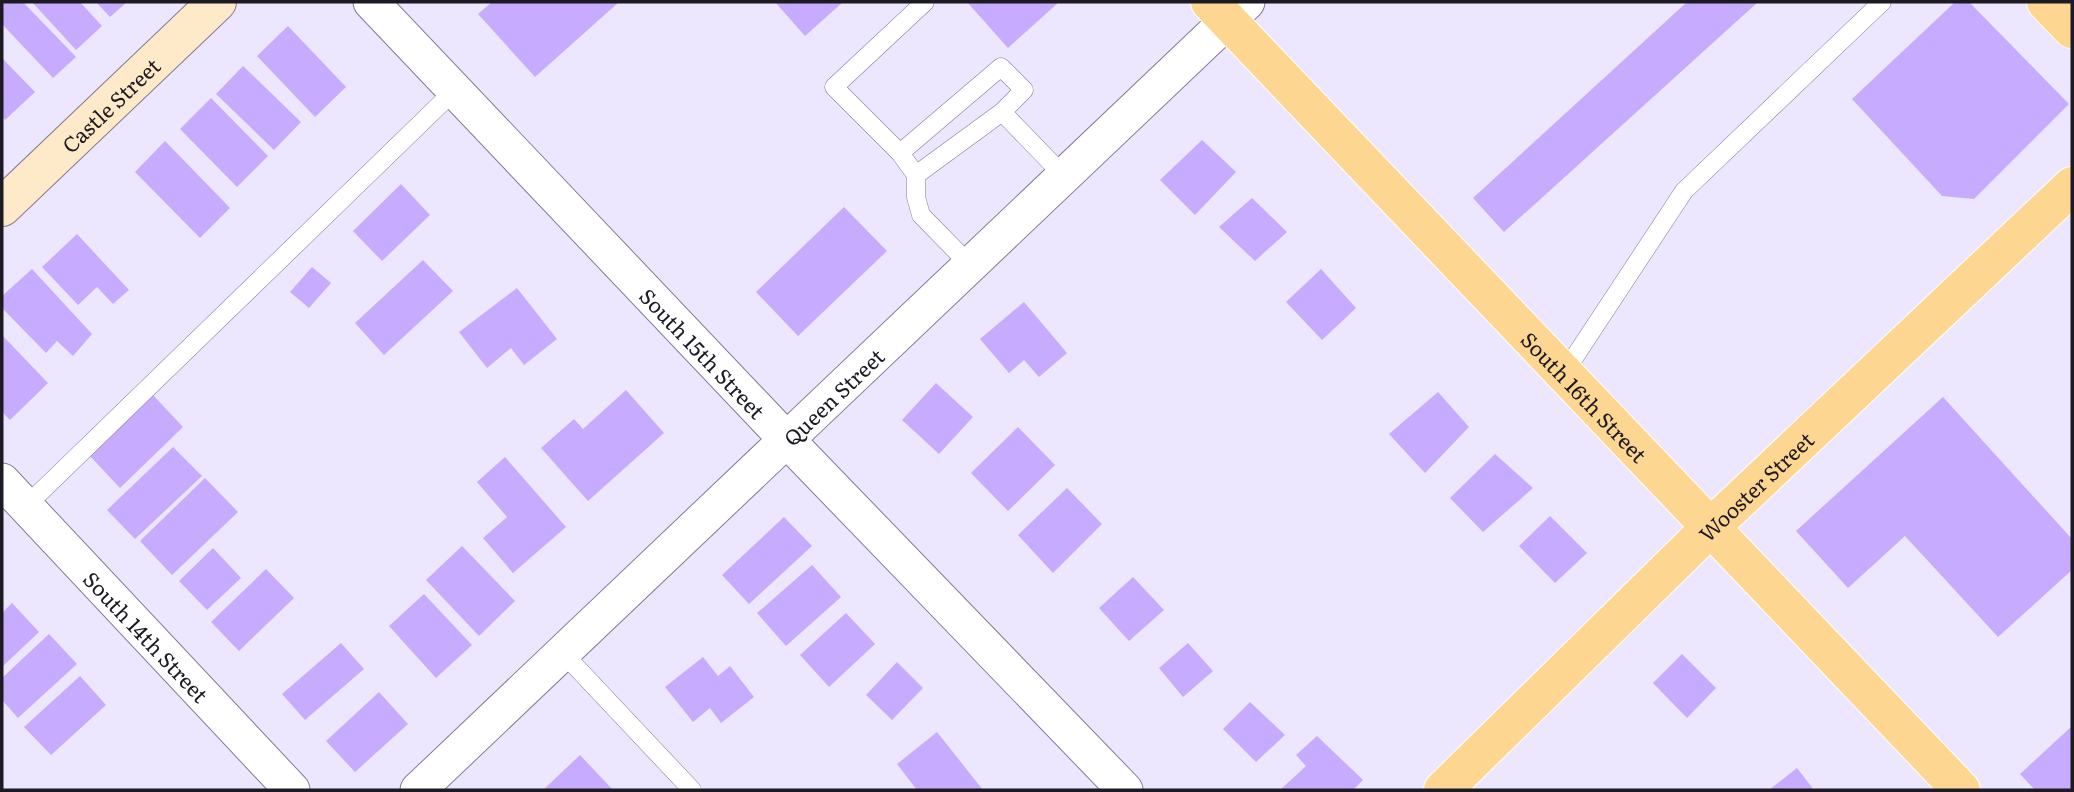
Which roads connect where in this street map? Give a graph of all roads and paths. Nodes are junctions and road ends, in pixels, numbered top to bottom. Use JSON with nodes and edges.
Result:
{"nodes":[{"id":1,"x":217,"y":2,"type":"edge"},
{"id":2,"x":371,"y":2,"type":"edge"},
{"id":3,"x":925,"y":2,"type":"edge"},
{"id":4,"x":1882,"y":2,"type":"edge"},
{"id":5,"x":2046,"y":2,"type":"edge"},
{"id":6,"x":1228,"y":8,"type":"edge"},
{"id":7,"x":2072,"y":29,"type":"edge"},
{"id":8,"x":456,"y":89,"type":"junction"},
{"id":9,"x":1002,"y":112,"type":"junction"},
{"id":10,"x":900,"y":153,"type":"junction"},
{"id":11,"x":916,"y":176,"type":"junction"},
{"id":12,"x":1064,"y":176,"type":"junction"},
{"id":13,"x":2072,"y":186,"type":"edge"},
{"id":14,"x":2,"y":207,"type":"edge"},
{"id":15,"x":970,"y":265,"type":"junction"},
{"id":16,"x":1564,"y":373,"type":"junction"},
{"id":17,"x":786,"y":439,"type":"junction"},
{"id":18,"x":2,"y":481,"type":"edge"},
{"id":19,"x":26,"y":506,"type":"junction"},
{"id":20,"x":1712,"y":527,"type":"junction"},
{"id":21,"x":562,"y":652,"type":"junction"},
{"id":22,"x":292,"y":790,"type":"edge"},
{"id":23,"x":418,"y":790,"type":"edge"},
{"id":24,"x":692,"y":790,"type":"edge"},
{"id":25,"x":1125,"y":790,"type":"edge"},
{"id":26,"x":1443,"y":790,"type":"edge"},
{"id":27,"x":1961,"y":790,"type":"edge"}],
"edges":[{"from":1,"to":14,"type":"street","name":"Castle Street"},
{"from":2,"to":8,"type":"street","name":"South 15th Street"},
{"from":3,"to":10,"type":"lane"},
{"from":4,"to":16,"type":"lane"},
{"from":5,"to":7,"type":"main road"},
{"from":6,"to":12,"type":"street","name":"Queen Street"},
{"from":6,"to":16,"type":"main road","name":"South 16th Street"},
{"from":8,"to":17,"type":"street","name":"South 15th Street"},
{"from":8,"to":19,"type":"lane"},
{"from":9,"to":10,"type":"lane"},
{"from":9,"to":11,"type":"lane"},
{"from":9,"to":12,"type":"lane"},
{"from":10,"to":11,"type":"lane"},
{"from":11,"to":15,"type":"lane"},
{"from":12,"to":15,"type":"street","name":"Queen Street"},
{"from":13,"to":20,"type":"main road","name":"Wooster Street"},
{"from":15,"to":17,"type":"street","name":"Queen Street"},
{"from":16,"to":20,"type":"main road","name":"South 16th Street"},
{"from":17,"to":21,"type":"street","name":"Queen Street"},
{"from":17,"to":25,"type":"street","name":"South 15th Street"},
{"from":18,"to":19,"type":"street","name":"South 14th Street"},
{"from":19,"to":22,"type":"street","name":"South 14th Street"},
{"from":20,"to":26,"type":"main road","name":"Wooster Street"},
{"from":20,"to":27,"type":"main road","name":"South 16th Street"},
{"from":21,"to":23,"type":"street","name":"Queen Street"},
{"from":21,"to":24,"type":"lane"}]}
